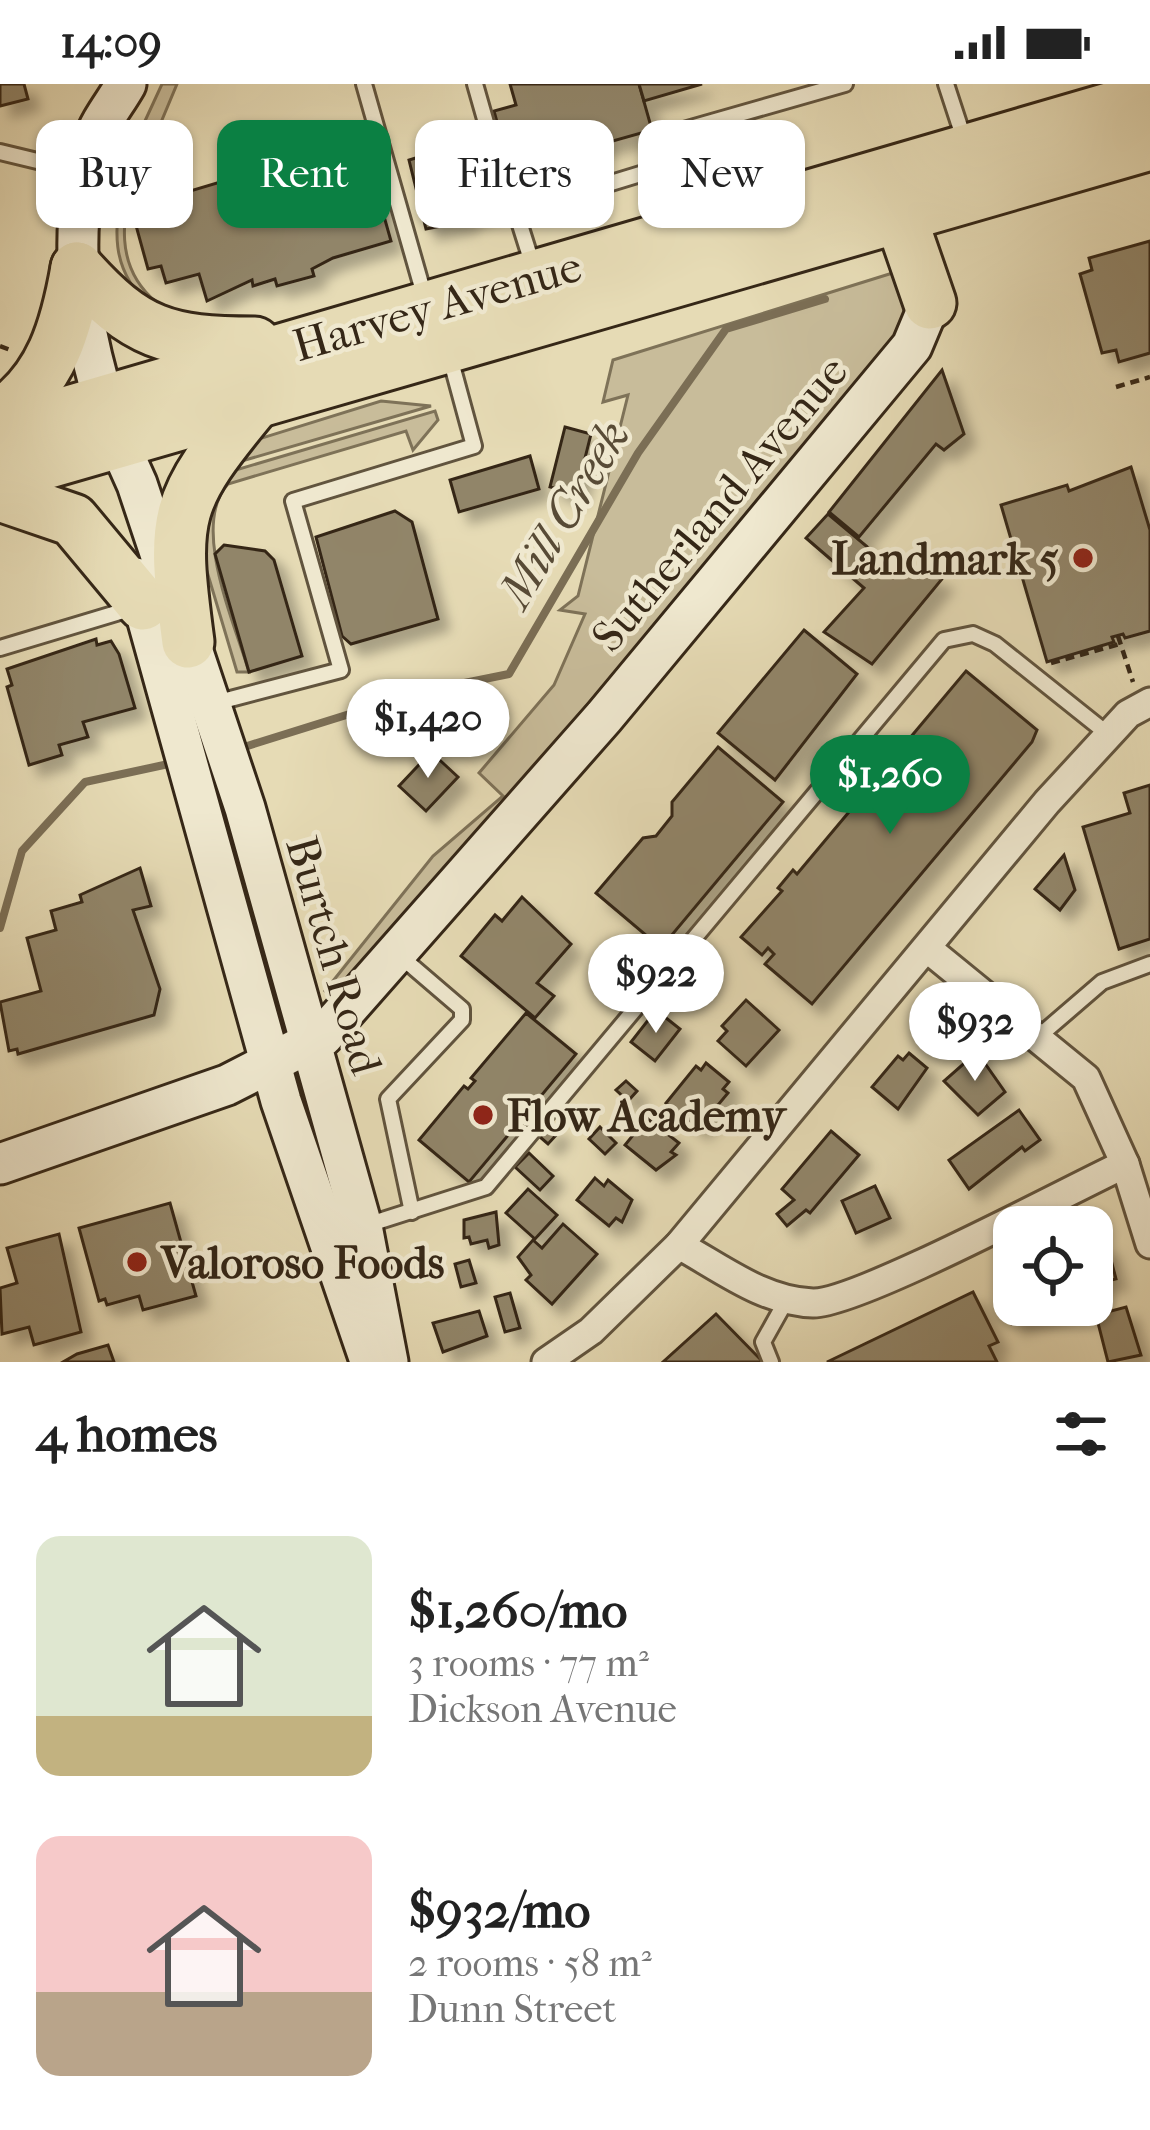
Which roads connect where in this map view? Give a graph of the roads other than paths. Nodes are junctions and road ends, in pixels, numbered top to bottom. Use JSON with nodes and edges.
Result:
{"nodes":[{"id":1,"x":126,"y":84,"type":"edge"},
{"id":2,"x":364,"y":84,"type":"edge"},
{"id":3,"x":475,"y":84,"type":"edge"},
{"id":4,"x":845,"y":84,"type":"edge"},
{"id":5,"x":946,"y":84,"type":"edge"},
{"id":6,"x":1150,"y":97,"type":"edge"},
{"id":7,"x":104,"y":120,"type":"edge"},
{"id":8,"x":485,"y":120,"type":"edge"},
{"id":9,"x":1150,"y":144,"type":"edge"},
{"id":10,"x":0,"y":152,"type":"edge"},
{"id":11,"x":36,"y":160,"type":"edge"},
{"id":12,"x":966,"y":168,"type":"junction"},
{"id":13,"x":614,"y":182,"type":"edge"},
{"id":14,"x":900,"y":216,"type":"junction"},
{"id":15,"x":77,"y":228,"type":"edge"},
{"id":16,"x":521,"y":228,"type":"edge"},
{"id":17,"x":77,"y":268,"type":"junction"},
{"id":18,"x":536,"y":277,"type":"junction"},
{"id":19,"x":930,"y":302,"type":"junction"},
{"id":20,"x":438,"y":328,"type":"junction"},
{"id":21,"x":303,"y":344,"type":"junction"},
{"id":22,"x":256,"y":402,"type":"junction"},
{"id":23,"x":0,"y":416,"type":"edge"},
{"id":24,"x":112,"y":423,"type":"junction"},
{"id":25,"x":0,"y":431,"type":"edge"},
{"id":26,"x":0,"y":476,"type":"edge"},
{"id":27,"x":0,"y":495,"type":"edge"},
{"id":28,"x":143,"y":604,"type":"junction"},
{"id":29,"x":188,"y":642,"type":"junction"},
{"id":30,"x":0,"y":648,"type":"edge"},
{"id":31,"x":1141,"y":692,"type":"edge"},
{"id":32,"x":191,"y":710,"type":"junction"},
{"id":33,"x":1109,"y":734,"type":"junction"},
{"id":34,"x":928,"y":949,"type":"junction"},
{"id":35,"x":398,"y":956,"type":"junction"},
{"id":36,"x":1150,"y":964,"type":"edge"},
{"id":37,"x":1037,"y":1038,"type":"junction"},
{"id":38,"x":310,"y":1046,"type":"junction"},
{"id":39,"x":272,"y":1066,"type":"junction"},
{"id":40,"x":0,"y":1164,"type":"edge"},
{"id":41,"x":1125,"y":1164,"type":"junction"},
{"id":42,"x":412,"y":1212,"type":"junction"},
{"id":43,"x":362,"y":1226,"type":"junction"},
{"id":44,"x":1150,"y":1244,"type":"edge"},
{"id":45,"x":679,"y":1245,"type":"junction"},
{"id":46,"x":787,"y":1299,"type":"junction"},
{"id":47,"x":371,"y":1362,"type":"edge"},
{"id":48,"x":388,"y":1362,"type":"edge"},
{"id":49,"x":546,"y":1362,"type":"edge"},
{"id":50,"x":771,"y":1362,"type":"edge"}],
"edges":[{"from":1,"to":7,"type":"main road","name":"Burtch Road"},
{"from":2,"to":20,"type":"lane"},
{"from":3,"to":8,"type":"lane"},
{"from":4,"to":13,"type":"lane"},
{"from":5,"to":12,"type":"lane"},
{"from":6,"to":12,"type":"highway","name":"Harvey Avenue"},
{"from":9,"to":12,"type":"highway","name":"Harvey Avenue"},
{"from":10,"to":11,"type":"lane"},
{"from":12,"to":14,"type":"highway","name":"Harvey Avenue"},
{"from":12,"to":18,"type":"highway","name":"Harvey Avenue"},
{"from":12,"to":19,"type":"highway"},
{"from":14,"to":19,"type":"highway"},
{"from":14,"to":20,"type":"highway","name":"Harvey Avenue"},
{"from":15,"to":17,"type":"main road","name":"Burtch Road"},
{"from":16,"to":18,"type":"lane"},
{"from":17,"to":21,"type":"highway"},
{"from":17,"to":23,"type":"highway"},
{"from":17,"to":24,"type":"main road","name":"Burtch Road"},
{"from":18,"to":20,"type":"highway","name":"Harvey Avenue"},
{"from":19,"to":35,"type":"main road","name":"Sutherland Avenue"},
{"from":20,"to":21,"type":"highway","name":"Harvey Avenue"},
{"from":20,"to":22,"type":"highway","name":"Harvey Avenue"},
{"from":20,"to":32,"type":"lane"},
{"from":21,"to":24,"type":"highway","name":"Harvey Avenue"},
{"from":22,"to":24,"type":"highway","name":"Harvey Avenue"},
{"from":22,"to":29,"type":"highway"},
{"from":24,"to":25,"type":"highway","name":"Harvey Avenue"},
{"from":24,"to":26,"type":"highway","name":"Harvey Avenue"},
{"from":24,"to":28,"type":"main road","name":"Burtch Road"},
{"from":24,"to":29,"type":"main road","name":"Burtch Road"},
{"from":27,"to":28,"type":"highway"},
{"from":28,"to":30,"type":"lane"},
{"from":28,"to":32,"type":"main road","name":"Burtch Road"},
{"from":29,"to":32,"type":"main road","name":"Burtch Road"},
{"from":31,"to":33,"type":"street"},
{"from":32,"to":38,"type":"main road","name":"Burtch Road"},
{"from":32,"to":39,"type":"main road","name":"Burtch Road"},
{"from":33,"to":34,"type":"street"},
{"from":33,"to":42,"type":"lane"},
{"from":34,"to":37,"type":"street"},
{"from":34,"to":45,"type":"street"},
{"from":35,"to":38,"type":"main road","name":"Sutherland Avenue"},
{"from":35,"to":42,"type":"lane"},
{"from":36,"to":37,"type":"lane"},
{"from":37,"to":41,"type":"street"},
{"from":38,"to":39,"type":"main road","name":"Sutherland Avenue"},
{"from":38,"to":43,"type":"main road","name":"Burtch Road"},
{"from":39,"to":40,"type":"main road","name":"Sutherland Avenue"},
{"from":39,"to":47,"type":"main road","name":"Burtch Road"},
{"from":41,"to":44,"type":"street"},
{"from":41,"to":46,"type":"street"},
{"from":42,"to":43,"type":"lane"},
{"from":43,"to":48,"type":"main road","name":"Burtch Road"},
{"from":45,"to":46,"type":"street"},
{"from":45,"to":49,"type":"street"},
{"from":46,"to":50,"type":"lane"}]}
